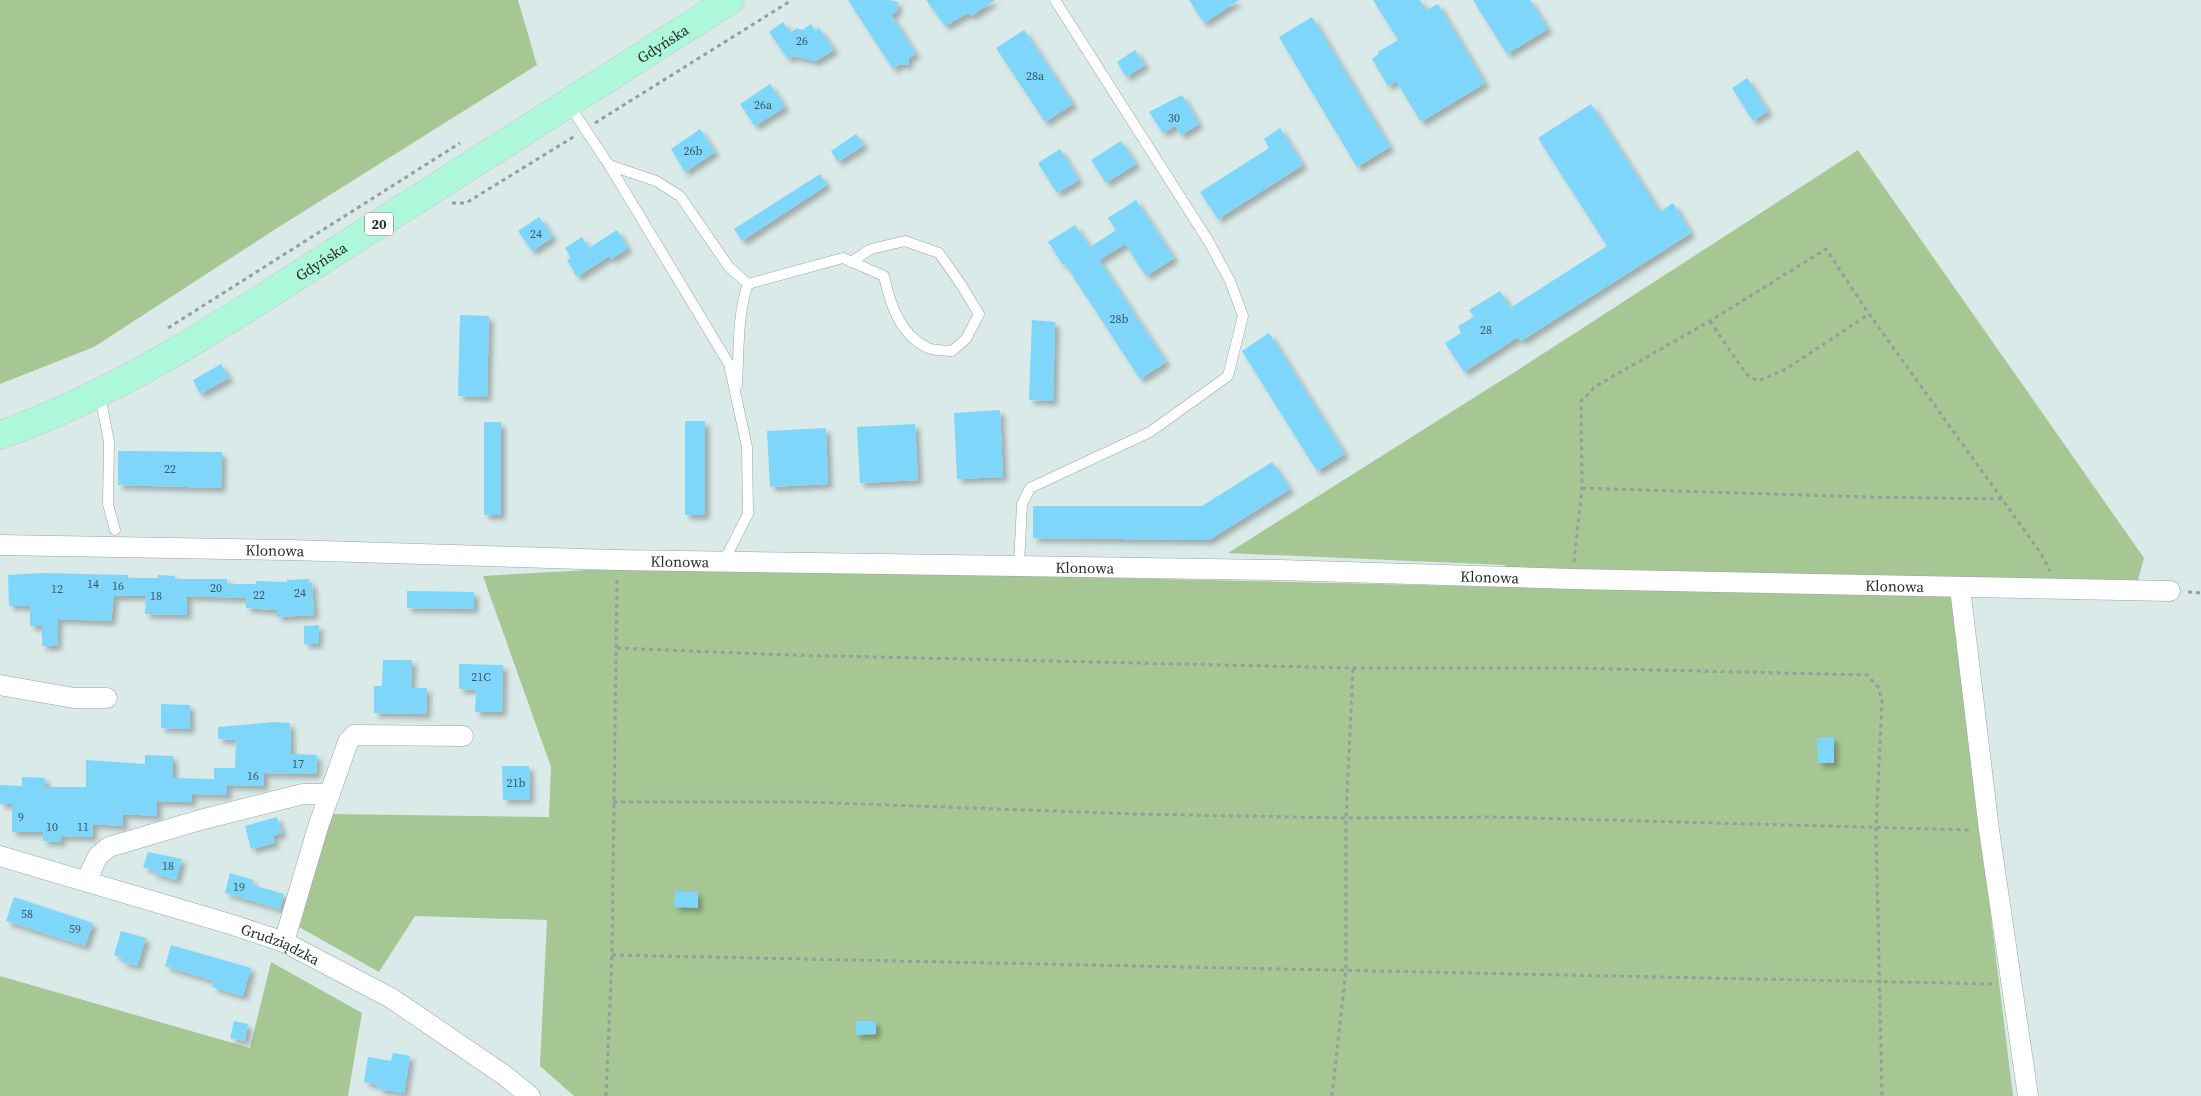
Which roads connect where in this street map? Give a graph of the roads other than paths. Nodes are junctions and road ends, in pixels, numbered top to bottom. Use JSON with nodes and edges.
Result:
{"nodes":[{"id":1,"x":730,"y":0,"type":"edge"},
{"id":2,"x":1055,"y":0,"type":"edge"},
{"id":3,"x":568,"y":104,"type":"junction"},
{"id":4,"x":610,"y":165,"type":"junction"},
{"id":5,"x":851,"y":262,"type":"junction"},
{"id":6,"x":748,"y":284,"type":"junction"},
{"id":7,"x":100,"y":394,"type":"junction"},
{"id":8,"x":736,"y":396,"type":"junction"},
{"id":9,"x":0,"y":435,"type":"edge"},
{"id":10,"x":115,"y":530,"type":"dead end"},
{"id":11,"x":0,"y":545,"type":"edge"},
{"id":12,"x":724,"y":561,"type":"junction"},
{"id":13,"x":1019,"y":565,"type":"junction"},
{"id":14,"x":1960,"y":588,"type":"junction"},
{"id":15,"x":2170,"y":591,"type":"dead end"},
{"id":16,"x":0,"y":685,"type":"edge"},
{"id":17,"x":107,"y":698,"type":"dead end"},
{"id":18,"x":463,"y":736,"type":"dead end"},
{"id":19,"x":330,"y":794,"type":"junction"},
{"id":20,"x":0,"y":856,"type":"edge"},
{"id":21,"x":86,"y":881,"type":"junction"},
{"id":22,"x":284,"y":942,"type":"junction"},
{"id":23,"x":530,"y":1096,"type":"edge"},
{"id":24,"x":2028,"y":1096,"type":"edge"}],
"edges":[{"from":1,"to":3,"type":"main road","name":"Gdyńska","number":"20"},
{"from":2,"to":13,"type":"lane"},
{"from":3,"to":4,"type":"lane"},
{"from":3,"to":7,"type":"main road","name":"Gdyńska","number":"20"},
{"from":4,"to":6,"type":"lane"},
{"from":4,"to":8,"type":"lane"},
{"from":5,"to":5,"type":"lane"},
{"from":5,"to":6,"type":"lane"},
{"from":6,"to":8,"type":"lane"},
{"from":7,"to":9,"type":"main road","name":"Gdyńska","number":"20"},
{"from":7,"to":10,"type":"lane"},
{"from":8,"to":12,"type":"lane"},
{"from":11,"to":12,"type":"street","name":"Klonowa"},
{"from":12,"to":13,"type":"street","name":"Klonowa"},
{"from":13,"to":14,"type":"street","name":"Klonowa"},
{"from":14,"to":15,"type":"street","name":"Klonowa"},
{"from":14,"to":24,"type":"street"},
{"from":16,"to":17,"type":"street"},
{"from":18,"to":19,"type":"street"},
{"from":19,"to":21,"type":"street"},
{"from":19,"to":22,"type":"street"},
{"from":20,"to":21,"type":"street","name":"Grudziądzka"},
{"from":21,"to":22,"type":"street","name":"Grudziądzka"},
{"from":22,"to":23,"type":"street","name":"Grudziądzka"}]}
